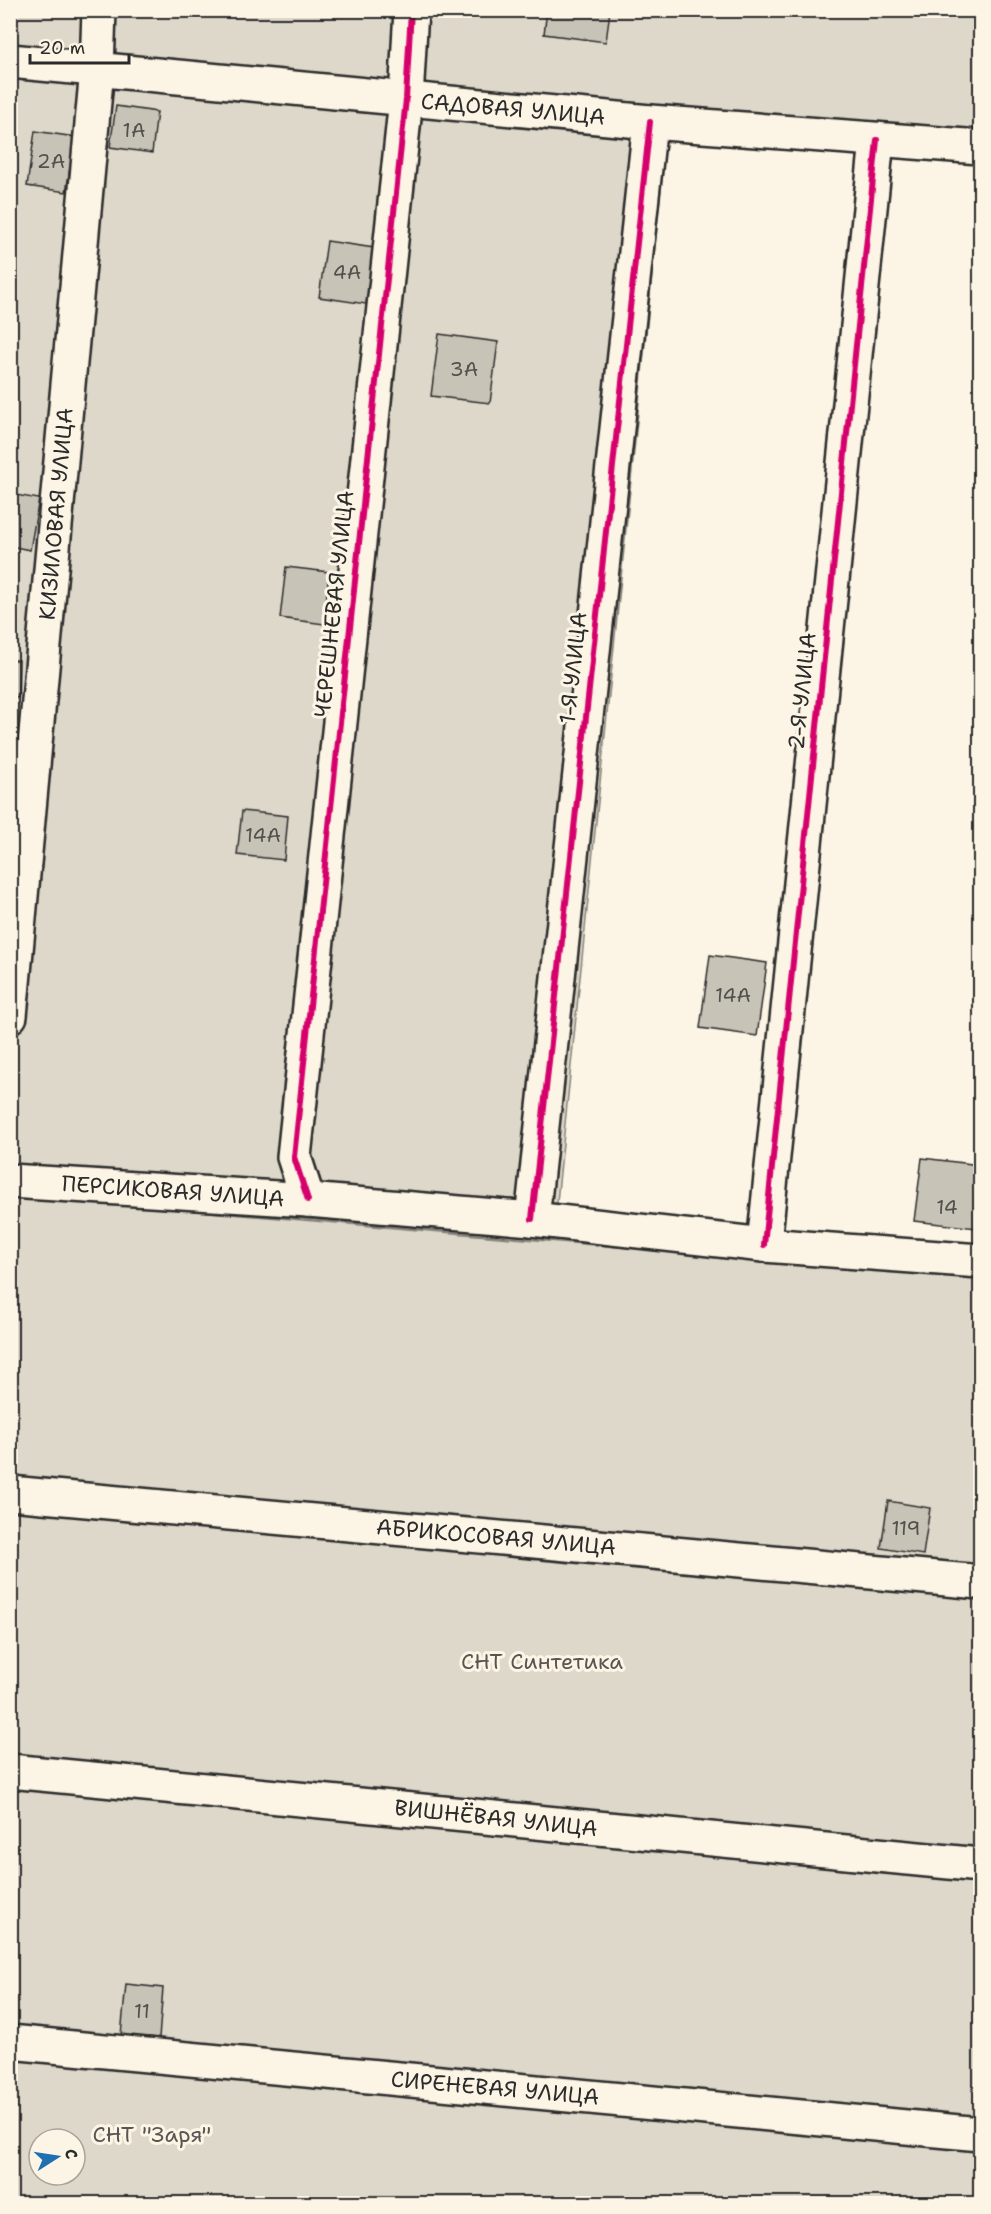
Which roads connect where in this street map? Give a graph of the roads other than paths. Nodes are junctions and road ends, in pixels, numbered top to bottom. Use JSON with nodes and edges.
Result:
{"nodes":[{"id":1,"x":99,"y":10,"type":"edge"},
{"id":2,"x":411,"y":10,"type":"edge"},
{"id":3,"x":10,"y":61,"type":"edge"},
{"id":4,"x":97,"y":69,"type":"junction"},
{"id":5,"x":406,"y":99,"type":"junction"},
{"id":6,"x":650,"y":122,"type":"junction"},
{"id":7,"x":877,"y":140,"type":"junction"},
{"id":8,"x":981,"y":147,"type":"edge"},
{"id":9,"x":10,"y":1017,"type":"edge"},
{"id":10,"x":10,"y":1181,"type":"edge"},
{"id":11,"x":308,"y":1200,"type":"junction"},
{"id":12,"x":532,"y":1219,"type":"junction"},
{"id":13,"x":764,"y":1245,"type":"junction"},
{"id":14,"x":981,"y":1261,"type":"edge"},
{"id":15,"x":10,"y":1493,"type":"edge"},
{"id":16,"x":981,"y":1582,"type":"edge"},
{"id":17,"x":10,"y":1771,"type":"edge"},
{"id":18,"x":981,"y":1865,"type":"edge"},
{"id":19,"x":10,"y":2042,"type":"edge"},
{"id":20,"x":981,"y":2134,"type":"edge"}],
"edges":[{"from":1,"to":4,"type":"street","name":"КИЗИЛОВАЯ УЛИЦА"},
{"from":2,"to":5,"type":"street","name":"ЧЕРЕШНЕВАЯ УЛИЦА"},
{"from":3,"to":4,"type":"street","name":"САДОВАЯ УЛИЦА"},
{"from":4,"to":5,"type":"street","name":"САДОВАЯ УЛИЦА"},
{"from":4,"to":9,"type":"street","name":"КИЗИЛОВАЯ УЛИЦА"},
{"from":5,"to":6,"type":"street","name":"САДОВАЯ УЛИЦА"},
{"from":5,"to":11,"type":"street","name":"ЧЕРЕШНЕВАЯ УЛИЦА"},
{"from":6,"to":7,"type":"street","name":"САДОВАЯ УЛИЦА"},
{"from":6,"to":12,"type":"street","name":"1-Я УЛИЦА"},
{"from":7,"to":8,"type":"street","name":"САДОВАЯ УЛИЦА"},
{"from":7,"to":13,"type":"street","name":"2-Я УЛИЦА"},
{"from":10,"to":11,"type":"street","name":"ПЕРСИКОВАЯ УЛИЦА"},
{"from":11,"to":12,"type":"street","name":"ПЕРСИКОВАЯ УЛИЦА"},
{"from":12,"to":13,"type":"street","name":"ПЕРСИКОВАЯ УЛИЦА"},
{"from":13,"to":14,"type":"street","name":"ПЕРСИКОВАЯ УЛИЦА"},
{"from":15,"to":16,"type":"street","name":"АБРИКОСОВАЯ УЛИЦА"},
{"from":17,"to":18,"type":"street","name":"ВИШНЁВАЯ УЛИЦА"},
{"from":19,"to":20,"type":"street","name":"СИРЕНЕВАЯ УЛИЦА"}]}
